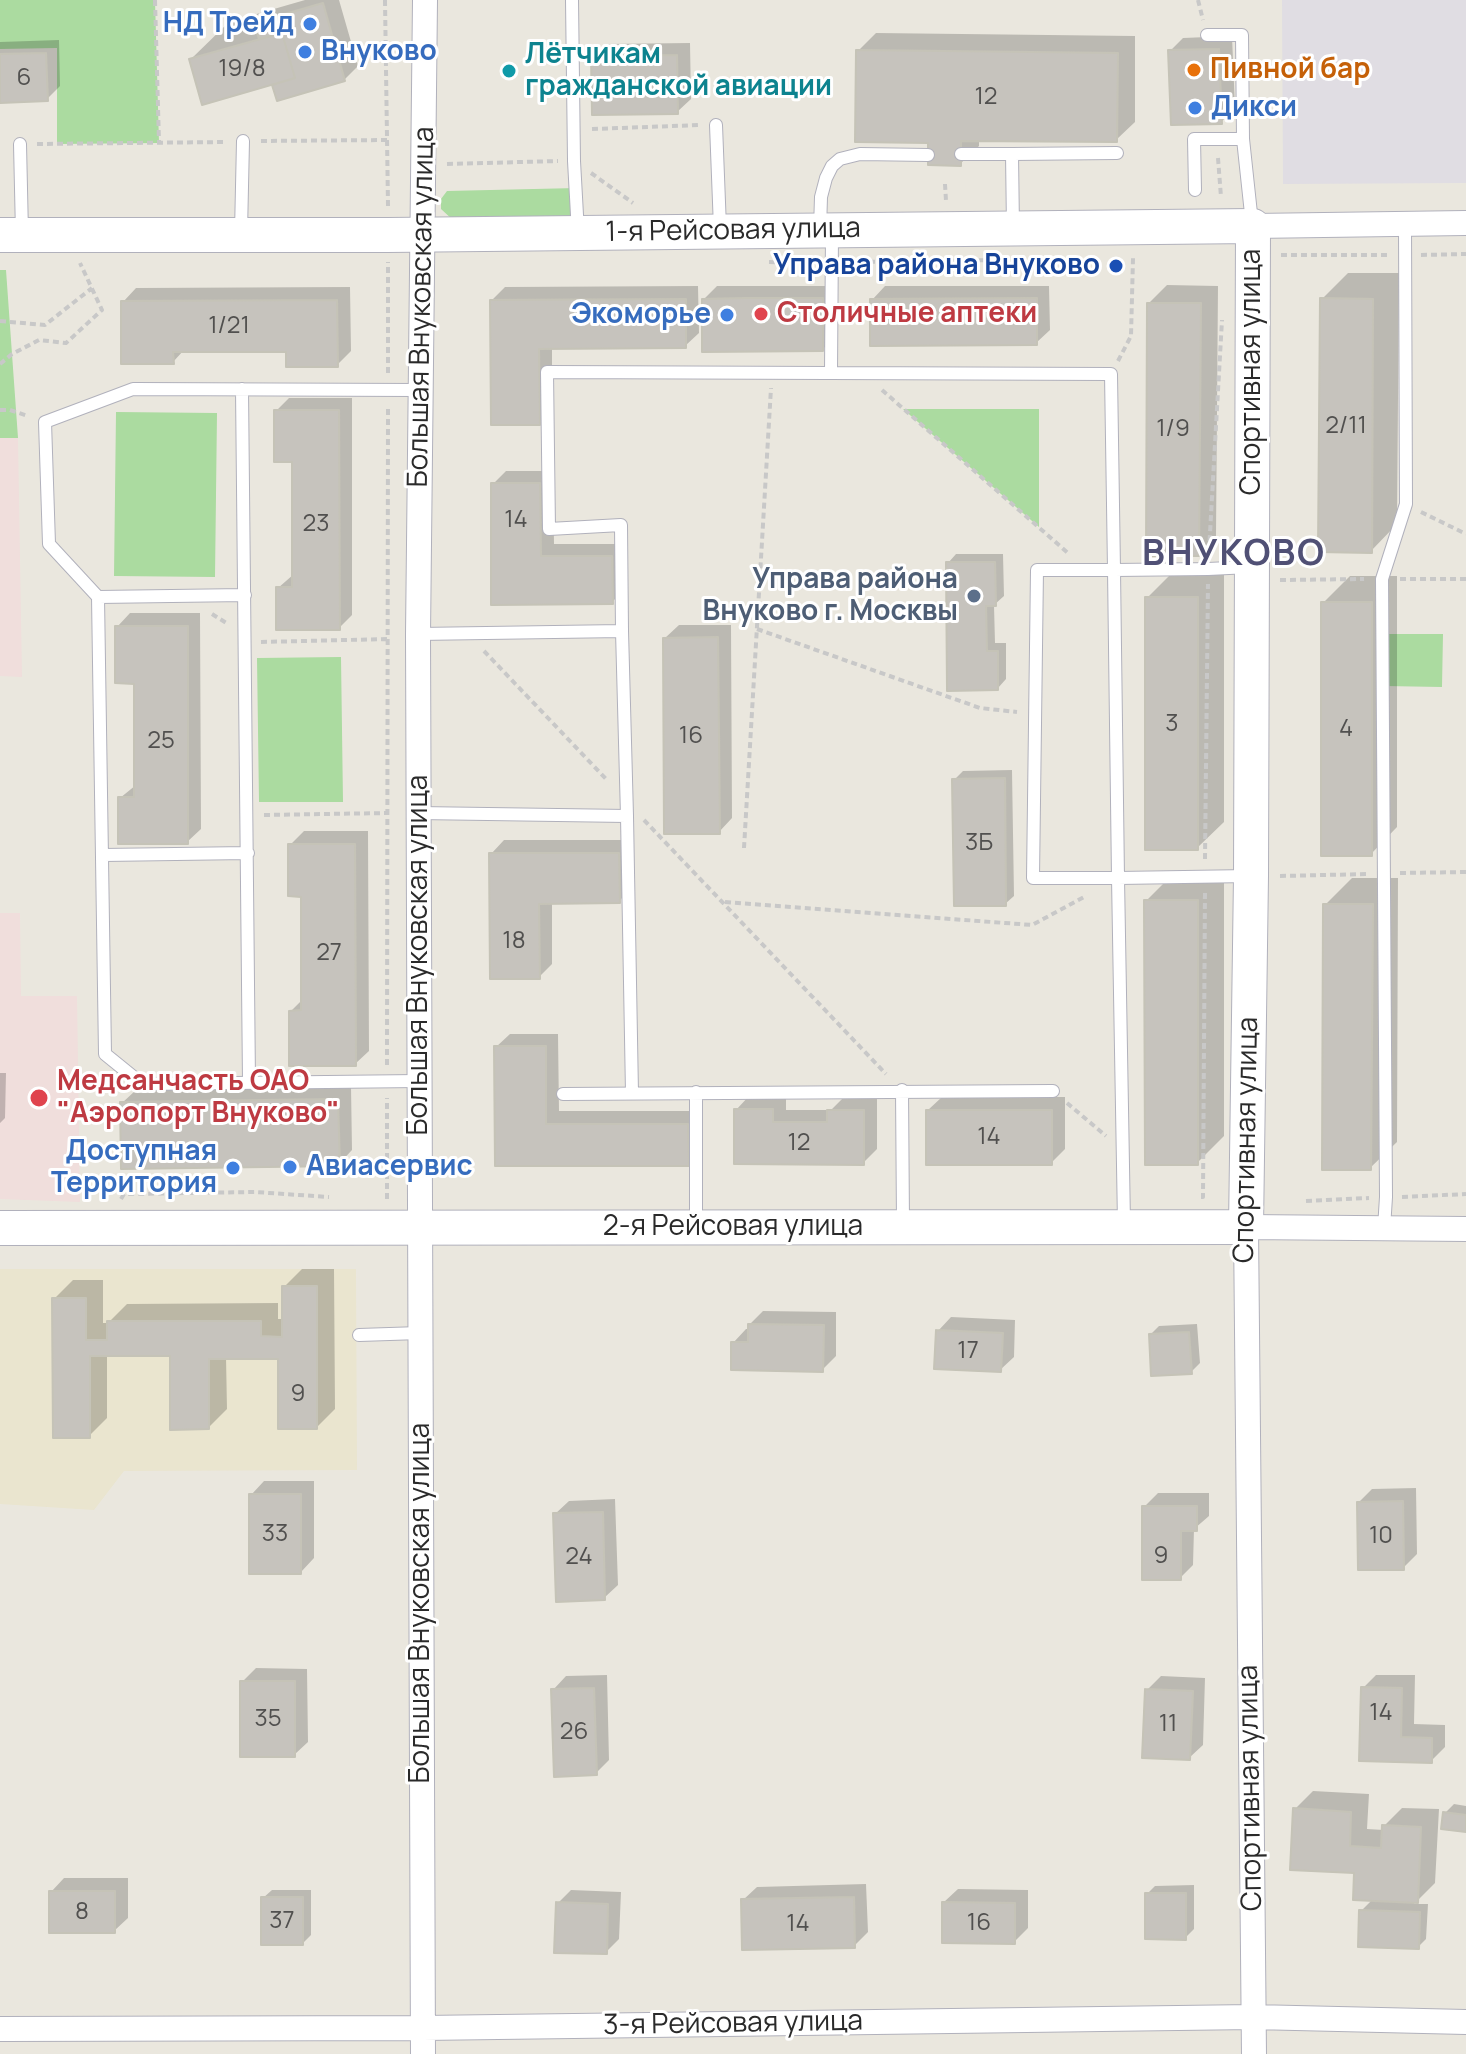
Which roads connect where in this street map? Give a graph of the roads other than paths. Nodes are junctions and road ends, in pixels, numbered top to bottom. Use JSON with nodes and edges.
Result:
{"nodes":[{"id":1,"x":425,"y":0,"type":"edge"},
{"id":2,"x":572,"y":0,"type":"edge"},
{"id":3,"x":1207,"y":35,"type":"road end"},
{"id":4,"x":716,"y":125,"type":"road end"},
{"id":5,"x":1243,"y":139,"type":"junction"},
{"id":6,"x":243,"y":141,"type":"road end"},
{"id":7,"x":20,"y":144,"type":"road end"},
{"id":8,"x":1117,"y":153,"type":"dead end"},
{"id":9,"x":961,"y":154,"type":"dead end"},
{"id":10,"x":1012,"y":154,"type":"junction"},
{"id":11,"x":928,"y":155,"type":"dead end"},
{"id":12,"x":1195,"y":190,"type":"dead end"},
{"id":13,"x":1466,"y":223,"type":"edge"},
{"id":14,"x":1405,"y":225,"type":"junction"},
{"id":15,"x":1253,"y":226,"type":"junction"},
{"id":16,"x":1013,"y":228,"type":"junction"},
{"id":17,"x":826,"y":229,"type":"junction"},
{"id":18,"x":720,"y":231,"type":"junction"},
{"id":19,"x":578,"y":233,"type":"junction"},
{"id":20,"x":423,"y":234,"type":"junction"},
{"id":21,"x":241,"y":235,"type":"junction"},
{"id":22,"x":11,"y":236,"type":"edge"},
{"id":23,"x":831,"y":373,"type":"junction"},
{"id":24,"x":242,"y":389,"type":"junction"},
{"id":25,"x":419,"y":390,"type":"junction"},
{"id":26,"x":1114,"y":570,"type":"junction"},
{"id":27,"x":1251,"y":574,"type":"junction"},
{"id":28,"x":245,"y":595,"type":"junction"},
{"id":29,"x":98,"y":597,"type":"junction"},
{"id":30,"x":622,"y":631,"type":"junction"},
{"id":31,"x":418,"y":634,"type":"junction"},
{"id":32,"x":418,"y":813,"type":"junction"},
{"id":33,"x":627,"y":816,"type":"junction"},
{"id":34,"x":248,"y":853,"type":"junction"},
{"id":35,"x":103,"y":855,"type":"junction"},
{"id":36,"x":1251,"y":876,"type":"junction"},
{"id":37,"x":1118,"y":878,"type":"junction"},
{"id":38,"x":249,"y":1081,"type":"junction"},
{"id":39,"x":419,"y":1081,"type":"junction"},
{"id":40,"x":902,"y":1090,"type":"junction"},
{"id":41,"x":1053,"y":1091,"type":"road end"},
{"id":42,"x":696,"y":1092,"type":"junction"},
{"id":43,"x":632,"y":1093,"type":"junction"},
{"id":44,"x":563,"y":1094,"type":"dead end"},
{"id":45,"x":1124,"y":1226,"type":"junction"},
{"id":46,"x":696,"y":1227,"type":"junction"},
{"id":47,"x":903,"y":1227,"type":"junction"},
{"id":48,"x":1246,"y":1227,"type":"junction"},
{"id":49,"x":0,"y":1228,"type":"edge"},
{"id":50,"x":420,"y":1228,"type":"junction"},
{"id":51,"x":1384,"y":1228,"type":"junction"},
{"id":52,"x":1466,"y":1229,"type":"edge"},
{"id":53,"x":420,"y":1333,"type":"junction"},
{"id":54,"x":359,"y":1335,"type":"dead end"},
{"id":55,"x":1253,"y":2017,"type":"junction"},
{"id":56,"x":1466,"y":2022,"type":"edge"},
{"id":57,"x":423,"y":2028,"type":"junction"},
{"id":58,"x":0,"y":2029,"type":"edge"},
{"id":59,"x":423,"y":2054,"type":"edge"},
{"id":60,"x":1254,"y":2054,"type":"edge"}],
"edges":[{"from":1,"to":20,"type":"street","name":"Большая Внуковская улица"},
{"from":2,"to":19,"type":"lane"},
{"from":3,"to":5,"type":"lane"},
{"from":4,"to":18,"type":"lane"},
{"from":5,"to":12,"type":"lane"},
{"from":5,"to":15,"type":"lane"},
{"from":6,"to":21,"type":"lane"},
{"from":7,"to":22,"type":"lane"},
{"from":8,"to":10,"type":"lane"},
{"from":9,"to":10,"type":"lane"},
{"from":10,"to":16,"type":"lane"},
{"from":11,"to":17,"type":"lane"},
{"from":13,"to":14,"type":"street","name":"1-я Рейсовая улица"},
{"from":14,"to":15,"type":"street","name":"1-я Рейсовая улица"},
{"from":14,"to":51,"type":"lane"},
{"from":15,"to":16,"type":"street","name":"1-я Рейсовая улица"},
{"from":15,"to":27,"type":"street","name":"Спортивная улица"},
{"from":16,"to":17,"type":"street","name":"1-я Рейсовая улица"},
{"from":17,"to":18,"type":"street","name":"1-я Рейсовая улица"},
{"from":17,"to":23,"type":"lane"},
{"from":18,"to":19,"type":"street","name":"1-я Рейсовая улица"},
{"from":19,"to":20,"type":"street","name":"1-я Рейсовая улица"},
{"from":20,"to":21,"type":"street","name":"1-я Рейсовая улица"},
{"from":20,"to":25,"type":"street","name":"Большая Внуковская улица"},
{"from":21,"to":22,"type":"street","name":"1-я Рейсовая улица"},
{"from":23,"to":26,"type":"lane"},
{"from":23,"to":30,"type":"lane"},
{"from":24,"to":25,"type":"lane"},
{"from":24,"to":28,"type":"lane"},
{"from":24,"to":29,"type":"lane"},
{"from":25,"to":31,"type":"street","name":"Большая Внуковская улица"},
{"from":26,"to":27,"type":"lane"},
{"from":26,"to":37,"type":"lane"},
{"from":26,"to":37,"type":"lane"},
{"from":27,"to":36,"type":"street","name":"Спортивная улица"},
{"from":28,"to":29,"type":"lane"},
{"from":28,"to":34,"type":"lane"},
{"from":29,"to":35,"type":"lane"},
{"from":30,"to":31,"type":"lane"},
{"from":30,"to":33,"type":"lane"},
{"from":31,"to":32,"type":"street","name":"Большая Внуковская улица"},
{"from":32,"to":33,"type":"lane"},
{"from":32,"to":39,"type":"street","name":"Большая Внуковская улица"},
{"from":33,"to":43,"type":"lane"},
{"from":34,"to":35,"type":"lane"},
{"from":34,"to":38,"type":"lane"},
{"from":35,"to":38,"type":"lane"},
{"from":36,"to":37,"type":"lane"},
{"from":36,"to":48,"type":"street","name":"Спортивная улица"},
{"from":37,"to":45,"type":"lane"},
{"from":38,"to":39,"type":"lane"},
{"from":39,"to":50,"type":"street","name":"Большая Внуковская улица"},
{"from":40,"to":41,"type":"lane"},
{"from":40,"to":42,"type":"lane"},
{"from":40,"to":47,"type":"lane"},
{"from":42,"to":43,"type":"lane"},
{"from":42,"to":46,"type":"lane"},
{"from":43,"to":44,"type":"lane"},
{"from":45,"to":47,"type":"street","name":"2-я Рейсовая улица"},
{"from":45,"to":48,"type":"street","name":"2-я Рейсовая улица"},
{"from":46,"to":47,"type":"street","name":"2-я Рейсовая улица"},
{"from":46,"to":50,"type":"street","name":"2-я Рейсовая улица"},
{"from":48,"to":51,"type":"street","name":"2-я Рейсовая улица"},
{"from":48,"to":55,"type":"street","name":"Спортивная улица"},
{"from":49,"to":50,"type":"street","name":"2-я Рейсовая улица"},
{"from":50,"to":53,"type":"street","name":"Большая Внуковская улица"},
{"from":51,"to":52,"type":"street","name":"2-я Рейсовая улица"},
{"from":53,"to":54,"type":"lane"},
{"from":53,"to":57,"type":"street","name":"Большая Внуковская улица"},
{"from":55,"to":56,"type":"street","name":"3-я Рейсовая улица"},
{"from":55,"to":57,"type":"street","name":"3-я Рейсовая улица"},
{"from":55,"to":60,"type":"street","name":"Спортивная улица"},
{"from":57,"to":58,"type":"street","name":"3-я Рейсовая улица"},
{"from":57,"to":59,"type":"street","name":"Большая Внуковская улица"}]}
